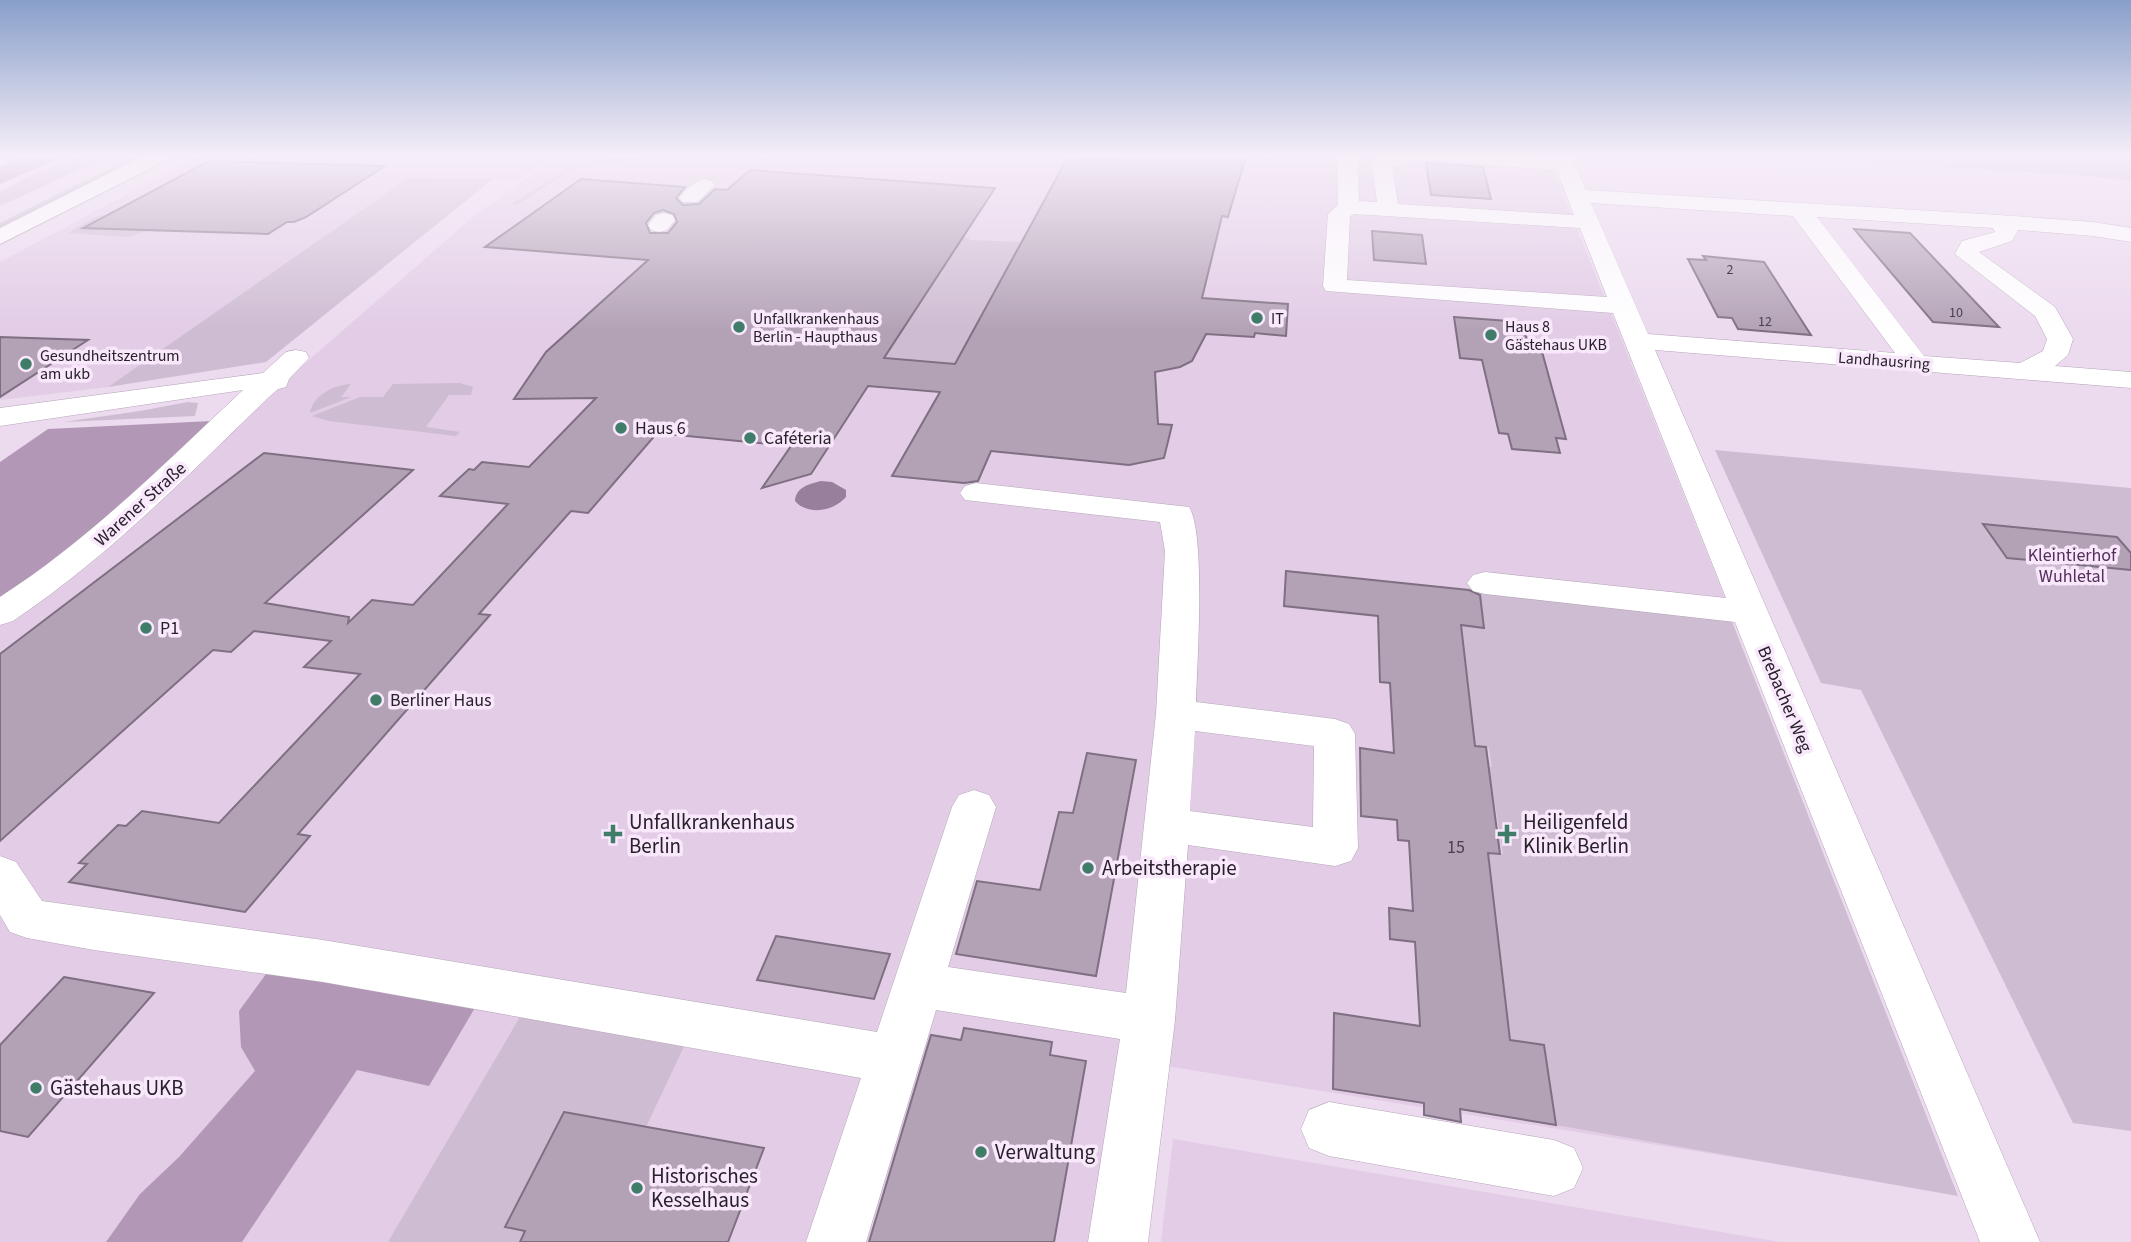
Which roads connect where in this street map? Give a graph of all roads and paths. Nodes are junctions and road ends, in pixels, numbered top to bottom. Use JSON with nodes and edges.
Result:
{"nodes":[{"id":1,"x":46,"y":214,"type":"edge"},
{"id":2,"x":1339,"y":214,"type":"edge"},
{"id":3,"x":1587,"y":214,"type":"edge"},
{"id":4,"x":1803,"y":214,"type":"edge"},
{"id":5,"x":1875,"y":214,"type":"edge"},
{"id":6,"x":1998,"y":222,"type":"junction"},
{"id":7,"x":2131,"y":235,"type":"edge"},
{"id":8,"x":0,"y":237,"type":"edge"},
{"id":9,"x":1625,"y":293,"type":"junction"},
{"id":10,"x":1916,"y":363,"type":"junction"},
{"id":11,"x":301,"y":369,"type":"dead end"},
{"id":12,"x":2024,"y":372,"type":"junction"},
{"id":13,"x":2131,"y":380,"type":"edge"},
{"id":14,"x":268,"y":381,"type":"junction"},
{"id":15,"x":0,"y":417,"type":"edge"},
{"id":16,"x":976,"y":493,"type":"dead end"},
{"id":17,"x":1485,"y":583,"type":"dead end"},
{"id":18,"x":1749,"y":612,"type":"junction"},
{"id":19,"x":0,"y":613,"type":"edge"},
{"id":20,"x":1176,"y":714,"type":"junction"},
{"id":21,"x":974,"y":807,"type":"dead end"},
{"id":22,"x":1167,"y":825,"type":"junction"},
{"id":23,"x":0,"y":875,"type":"edge"},
{"id":24,"x":918,"y":985,"type":"junction"},
{"id":25,"x":1149,"y":1020,"type":"junction"},
{"id":26,"x":894,"y":1059,"type":"junction"},
{"id":27,"x":1329,"y":1129,"type":"dead end"},
{"id":28,"x":1554,"y":1168,"type":"dead end"},
{"id":29,"x":836,"y":1242,"type":"edge"},
{"id":30,"x":1118,"y":1242,"type":"edge"},
{"id":31,"x":2010,"y":1242,"type":"edge"}],
"edges":[{"from":1,"to":8,"type":"main road"},
{"from":2,"to":9,"type":"lane","name":"Landhausring"},
{"from":3,"to":9,"type":"lane","name":"Brebacher Weg"},
{"from":4,"to":10,"type":"lane"},
{"from":5,"to":6,"type":"lane"},
{"from":6,"to":7,"type":"lane"},
{"from":6,"to":12,"type":"lane"},
{"from":9,"to":10,"type":"lane","name":"Landhausring"},
{"from":9,"to":18,"type":"lane","name":"Brebacher Weg"},
{"from":10,"to":12,"type":"lane","name":"Landhausring"},
{"from":11,"to":14,"type":"lane"},
{"from":12,"to":13,"type":"lane","name":"Landhausring"},
{"from":14,"to":15,"type":"street"},
{"from":14,"to":19,"type":"lane","name":"Warener Straße"},
{"from":16,"to":20,"type":"lane"},
{"from":17,"to":18,"type":"lane"},
{"from":18,"to":31,"type":"lane","name":"Brebacher Weg"},
{"from":20,"to":22,"type":"lane"},
{"from":20,"to":22,"type":"lane"},
{"from":21,"to":24,"type":"lane"},
{"from":22,"to":25,"type":"lane"},
{"from":23,"to":26,"type":"lane"},
{"from":24,"to":25,"type":"lane"},
{"from":24,"to":26,"type":"lane"},
{"from":25,"to":30,"type":"lane"},
{"from":26,"to":29,"type":"lane"},
{"from":27,"to":28,"type":"lane"}]}
